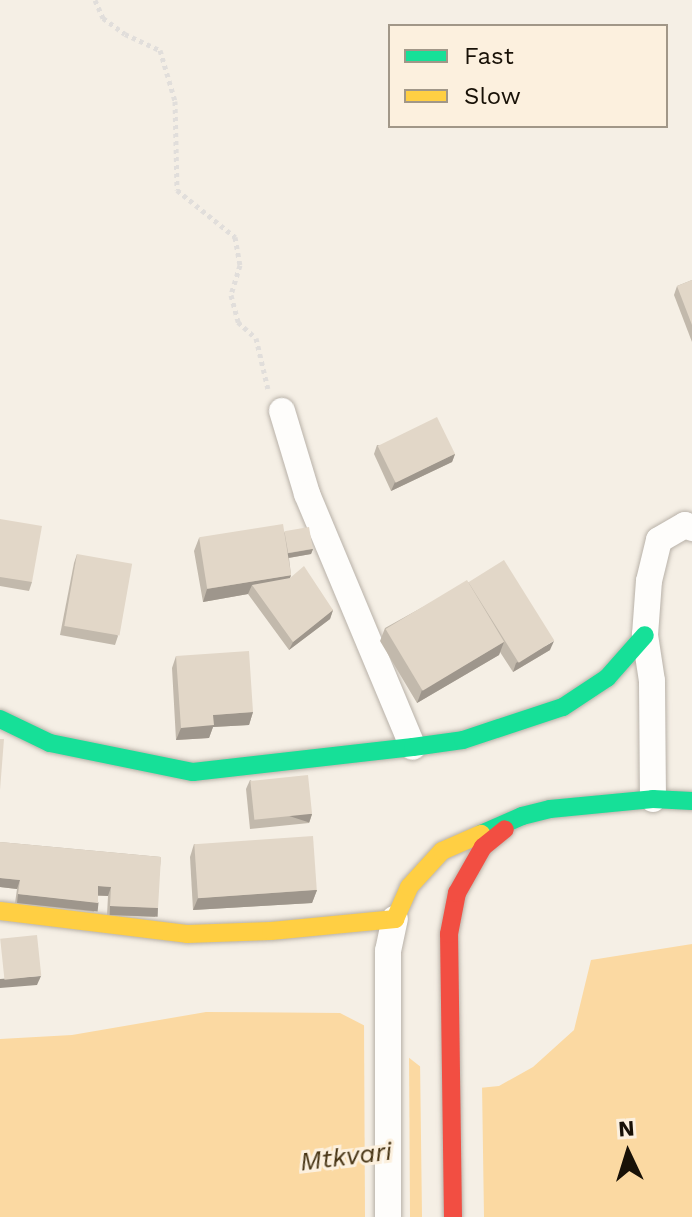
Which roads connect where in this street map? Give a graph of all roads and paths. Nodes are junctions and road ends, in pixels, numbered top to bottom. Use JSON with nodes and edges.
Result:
{"nodes":[{"id":1,"x":95,"y":0,"type":"edge"},
{"id":2,"x":275,"y":401,"type":"joint"},
{"id":3,"x":692,"y":528,"type":"edge"},
{"id":4,"x":645,"y":635,"type":"junction"},
{"id":5,"x":0,"y":719,"type":"edge"},
{"id":6,"x":413,"y":747,"type":"junction"},
{"id":7,"x":653,"y":799,"type":"junction"},
{"id":8,"x":692,"y":801,"type":"edge"},
{"id":9,"x":522,"y":816,"type":"junction"},
{"id":10,"x":0,"y":911,"type":"edge"},
{"id":11,"x":395,"y":919,"type":"junction"},
{"id":12,"x":388,"y":1217,"type":"edge"},
{"id":13,"x":453,"y":1217,"type":"edge"}],
"edges":[{"from":1,"to":2,"type":"path"},
{"from":2,"to":6,"type":"street"},
{"from":3,"to":4,"type":"street"},
{"from":4,"to":6,"type":"street"},
{"from":4,"to":7,"type":"street"},
{"from":5,"to":6,"type":"street"},
{"from":7,"to":8,"type":"street"},
{"from":7,"to":9,"type":"street"},
{"from":9,"to":11,"type":"street"},
{"from":9,"to":13,"type":"street"},
{"from":10,"to":11,"type":"street"},
{"from":11,"to":12,"type":"street"}]}
